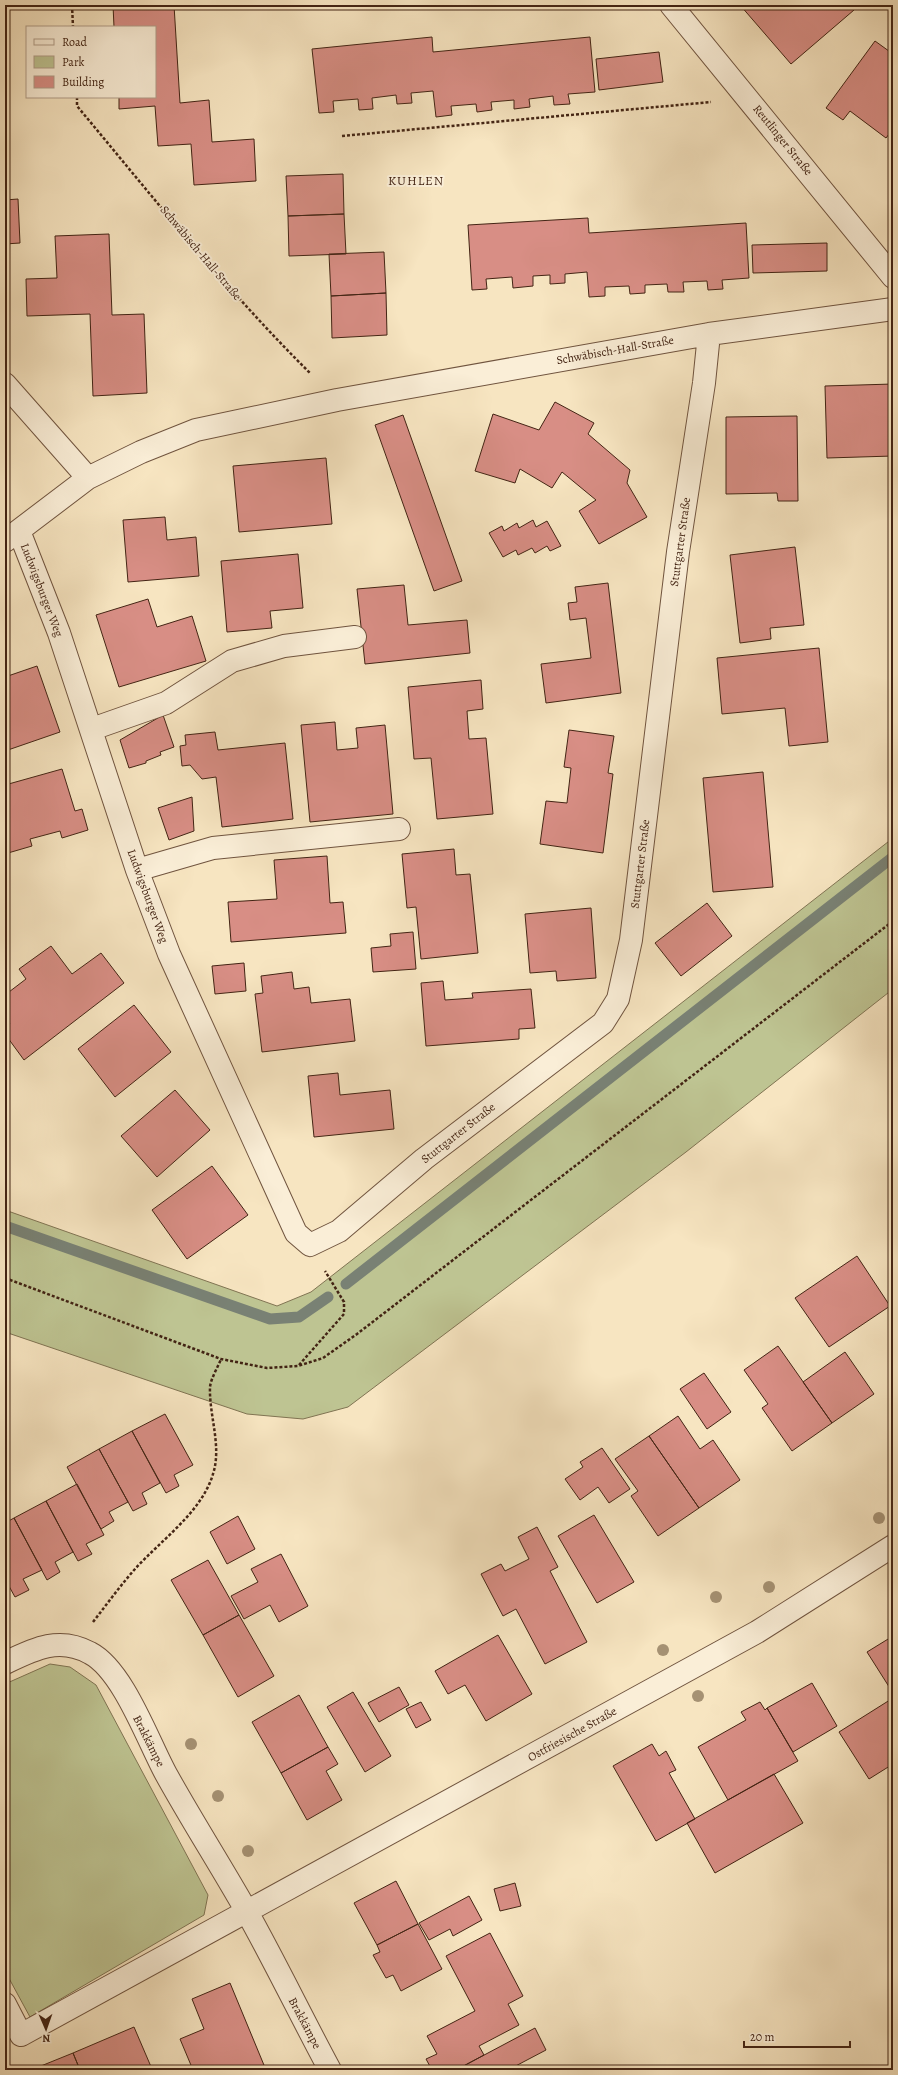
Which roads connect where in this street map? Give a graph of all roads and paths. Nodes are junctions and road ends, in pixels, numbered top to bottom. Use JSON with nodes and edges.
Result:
{"nodes":[{"id":1,"x":72,"y":5,"type":"edge"},
{"id":2,"x":671,"y":5,"type":"edge"},
{"id":3,"x":73,"y":26,"type":"edge"},
{"id":4,"x":77,"y":98,"type":"edge"},
{"id":5,"x":749,"y":98,"type":"junction"},
{"id":6,"x":342,"y":136,"type":"dead end"},
{"id":7,"x":893,"y":276,"type":"edge"},
{"id":8,"x":893,"y":309,"type":"edge"},
{"id":9,"x":709,"y":334,"type":"junction"},
{"id":10,"x":5,"y":384,"type":"edge"},
{"id":11,"x":337,"y":400,"type":"junction"},
{"id":12,"x":88,"y":478,"type":"junction"},
{"id":13,"x":12,"y":536,"type":"edge"},
{"id":14,"x":355,"y":637,"type":"dead end"},
{"id":15,"x":92,"y":729,"type":"junction"},
{"id":16,"x":399,"y":829,"type":"dead end"},
{"id":17,"x":138,"y":870,"type":"junction"},
{"id":18,"x":893,"y":921,"type":"edge"},
{"id":19,"x":310,"y":1245,"type":"joint"},
{"id":20,"x":324,"y":1271,"type":"dead end"},
{"id":21,"x":5,"y":1278,"type":"edge"},
{"id":22,"x":221,"y":1359,"type":"junction"},
{"id":23,"x":298,"y":1366,"type":"junction"},
{"id":24,"x":893,"y":1546,"type":"edge"},
{"id":25,"x":74,"y":1646,"type":"junction"},
{"id":26,"x":5,"y":1663,"type":"edge"},
{"id":27,"x":247,"y":1913,"type":"junction"},
{"id":28,"x":5,"y":2004,"type":"edge"},
{"id":29,"x":330,"y":2070,"type":"edge"}],
"edges":[{"from":1,"to":3,"type":"path"},
{"from":2,"to":5,"type":"street","name":"Reutlinger Straße"},
{"from":4,"to":11,"type":"path","name":"Schwäbisch-Hall-Straße"},
{"from":5,"to":6,"type":"path"},
{"from":5,"to":7,"type":"street","name":"Reutlinger Straße"},
{"from":8,"to":9,"type":"street","name":"Schwäbisch-Hall-Straße"},
{"from":9,"to":11,"type":"street","name":"Schwäbisch-Hall-Straße"},
{"from":9,"to":19,"type":"street","name":"Stuttgarter Straße"},
{"from":10,"to":12,"type":"street"},
{"from":11,"to":12,"type":"street","name":"Schwäbisch-Hall-Straße"},
{"from":12,"to":13,"type":"street","name":"Schwäbisch-Hall-Straße"},
{"from":13,"to":15,"type":"street","name":"Ludwigsburger Weg"},
{"from":14,"to":15,"type":"street"},
{"from":15,"to":17,"type":"street","name":"Ludwigsburger Weg"},
{"from":16,"to":17,"type":"street"},
{"from":17,"to":19,"type":"street","name":"Ludwigsburger Weg"},
{"from":18,"to":23,"type":"path"},
{"from":20,"to":23,"type":"path"},
{"from":21,"to":22,"type":"path"},
{"from":22,"to":23,"type":"path"},
{"from":22,"to":25,"type":"path"},
{"from":24,"to":27,"type":"street","name":"Ostfriesische Straße"},
{"from":25,"to":26,"type":"street","name":"Brakkämpe"},
{"from":25,"to":27,"type":"street","name":"Brakkämpe"},
{"from":27,"to":28,"type":"street"},
{"from":27,"to":29,"type":"street","name":"Brakkämpe"}]}
